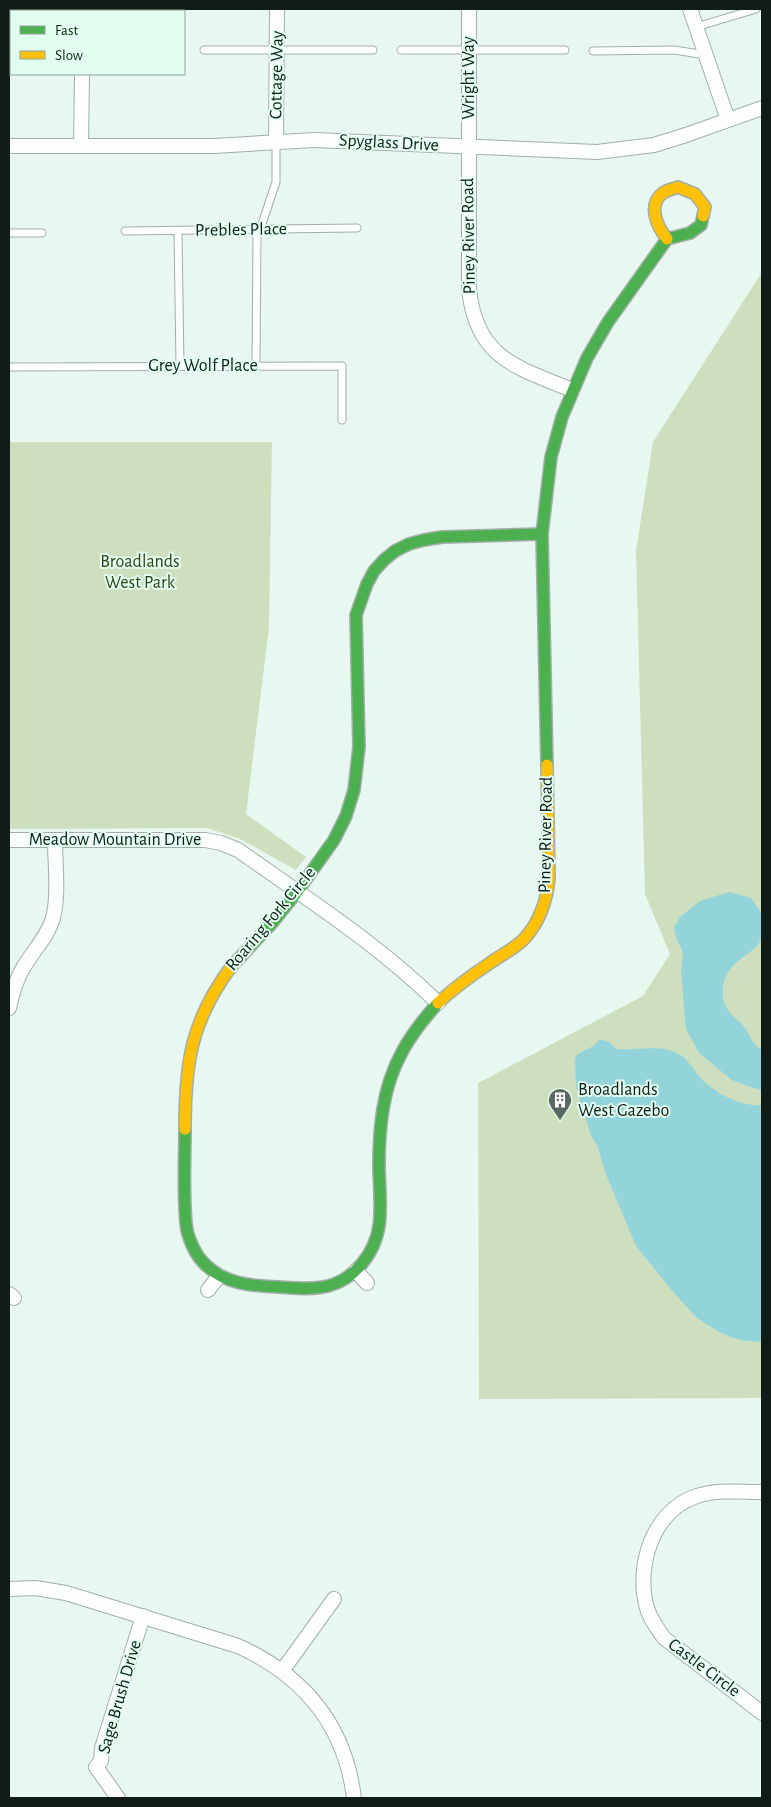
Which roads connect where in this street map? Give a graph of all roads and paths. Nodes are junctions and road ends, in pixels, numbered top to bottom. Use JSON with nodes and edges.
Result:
{"nodes":[{"id":1,"x":278,"y":9,"type":"edge"},
{"id":2,"x":469,"y":9,"type":"edge"},
{"id":3,"x":690,"y":9,"type":"edge"},
{"id":4,"x":756,"y":9,"type":"edge"},
{"id":5,"x":695,"y":27,"type":"junction"},
{"id":6,"x":204,"y":50,"type":"dead end"},
{"id":7,"x":374,"y":50,"type":"dead end"},
{"id":8,"x":401,"y":50,"type":"dead end"},
{"id":9,"x":469,"y":50,"type":"junction"},
{"id":10,"x":565,"y":50,"type":"dead end"},
{"id":11,"x":276,"y":51,"type":"junction"},
{"id":12,"x":593,"y":51,"type":"dead end"},
{"id":13,"x":706,"y":55,"type":"junction"},
{"id":14,"x":82,"y":75,"type":"edge"},
{"id":15,"x":762,"y":108,"type":"edge"},
{"id":16,"x":728,"y":120,"type":"junction"},
{"id":17,"x":276,"y":142,"type":"junction"},
{"id":18,"x":9,"y":146,"type":"edge"},
{"id":19,"x":81,"y":146,"type":"junction"},
{"id":20,"x":468,"y":147,"type":"junction"},
{"id":21,"x":357,"y":228,"type":"dead end"},
{"id":22,"x":260,"y":229,"type":"junction"},
{"id":23,"x":178,"y":230,"type":"junction"},
{"id":24,"x":125,"y":231,"type":"dead end"},
{"id":25,"x":9,"y":233,"type":"edge"},
{"id":26,"x":42,"y":233,"type":"dead end"},
{"id":27,"x":667,"y":240,"type":"junction"},
{"id":28,"x":180,"y":366,"type":"junction"},
{"id":29,"x":256,"y":366,"type":"junction"},
{"id":30,"x":9,"y":367,"type":"edge"},
{"id":31,"x":572,"y":390,"type":"junction"},
{"id":32,"x":342,"y":420,"type":"dead end"},
{"id":33,"x":542,"y":534,"type":"junction"},
{"id":34,"x":9,"y":840,"type":"edge"},
{"id":35,"x":55,"y":840,"type":"junction"},
{"id":36,"x":298,"y":892,"type":"junction"},
{"id":37,"x":438,"y":1003,"type":"junction"},
{"id":38,"x":9,"y":1008,"type":"edge"},
{"id":39,"x":356,"y":1271,"type":"junction"},
{"id":40,"x":219,"y":1276,"type":"junction"},
{"id":41,"x":367,"y":1284,"type":"dead end"},
{"id":42,"x":208,"y":1290,"type":"dead end"},
{"id":43,"x":762,"y":1492,"type":"edge"},
{"id":44,"x":9,"y":1589,"type":"edge"},
{"id":45,"x":334,"y":1599,"type":"dead end"},
{"id":46,"x":143,"y":1616,"type":"junction"},
{"id":47,"x":282,"y":1671,"type":"junction"},
{"id":48,"x":762,"y":1713,"type":"edge"},
{"id":49,"x":118,"y":1798,"type":"edge"},
{"id":50,"x":354,"y":1798,"type":"edge"}],
"edges":[{"from":1,"to":11,"type":"street","name":"Cottage Way"},
{"from":2,"to":9,"type":"street","name":"Wright Way"},
{"from":3,"to":5,"type":"street"},
{"from":4,"to":5,"type":"lane"},
{"from":5,"to":13,"type":"street"},
{"from":6,"to":11,"type":"lane"},
{"from":7,"to":11,"type":"lane"},
{"from":8,"to":9,"type":"lane"},
{"from":9,"to":10,"type":"lane"},
{"from":9,"to":20,"type":"street","name":"Wright Way"},
{"from":11,"to":17,"type":"street","name":"Cottage Way"},
{"from":12,"to":13,"type":"lane"},
{"from":13,"to":16,"type":"street"},
{"from":14,"to":19,"type":"street"},
{"from":15,"to":16,"type":"street","name":"Spyglass Drive"},
{"from":16,"to":20,"type":"street","name":"Spyglass Drive"},
{"from":17,"to":19,"type":"street","name":"Spyglass Drive"},
{"from":17,"to":20,"type":"street","name":"Spyglass Drive"},
{"from":17,"to":22,"type":"lane"},
{"from":18,"to":19,"type":"street","name":"Spyglass Drive"},
{"from":20,"to":31,"type":"street","name":"Piney River Road"},
{"from":21,"to":22,"type":"lane","name":"Prebles Place"},
{"from":22,"to":23,"type":"lane","name":"Prebles Place"},
{"from":22,"to":29,"type":"lane"},
{"from":23,"to":24,"type":"lane","name":"Prebles Place"},
{"from":23,"to":28,"type":"lane"},
{"from":25,"to":26,"type":"lane"},
{"from":27,"to":27,"type":"street"},
{"from":27,"to":31,"type":"street","name":"Piney River Road"},
{"from":28,"to":29,"type":"lane","name":"Grey Wolf Place"},
{"from":28,"to":30,"type":"lane","name":"Grey Wolf Place"},
{"from":29,"to":32,"type":"lane","name":"Grey Wolf Place"},
{"from":31,"to":33,"type":"street","name":"Piney River Road"},
{"from":33,"to":36,"type":"street","name":"Roaring Fork Circle"},
{"from":33,"to":37,"type":"street","name":"Piney River Road"},
{"from":34,"to":35,"type":"street","name":"Meadow Mountain Drive"},
{"from":35,"to":36,"type":"street","name":"Meadow Mountain Drive"},
{"from":35,"to":38,"type":"street"},
{"from":36,"to":37,"type":"street","name":"Meadow Mountain Drive"},
{"from":36,"to":40,"type":"street","name":"Roaring Fork Circle"},
{"from":37,"to":39,"type":"street","name":"Piney River Road"},
{"from":39,"to":40,"type":"street","name":"Roaring Fork Circle"},
{"from":39,"to":41,"type":"street"},
{"from":40,"to":42,"type":"street"},
{"from":43,"to":48,"type":"street","name":"Castle Circle"},
{"from":44,"to":46,"type":"street"},
{"from":45,"to":47,"type":"street"},
{"from":46,"to":47,"type":"street"},
{"from":46,"to":49,"type":"street","name":"Sage Brush Drive"},
{"from":47,"to":50,"type":"street"}]}
